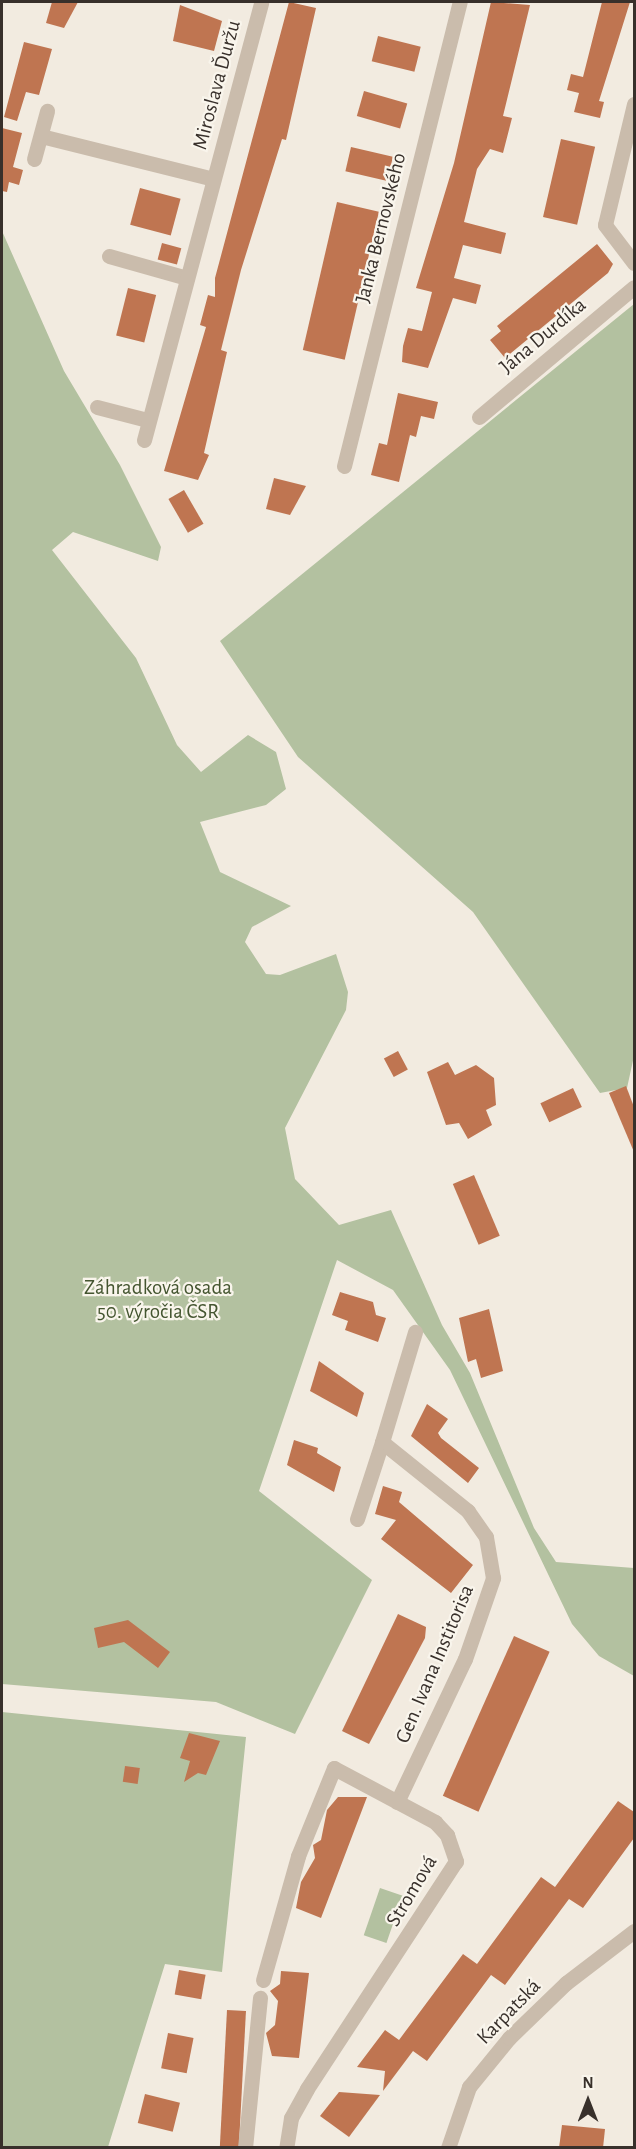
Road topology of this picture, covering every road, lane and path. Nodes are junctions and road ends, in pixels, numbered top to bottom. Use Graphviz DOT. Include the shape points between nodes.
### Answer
graph roads {
  1 [pos="261,2"];
  2 [pos="460,2"];
  3 [pos="634,104"];
  4 [pos="47,111"];
  5 [pos="41,136"];
  6 [pos="34,159"];
  7 [pos="213,179"];
  8 [pos="109,256"];
  9 [pos="634,263"];
  10 [pos="187,278"];
  11 [pos="634,287"];
  12 [pos="98,406"];
  13 [pos="479,417"];
  14 [pos="147,420"];
  15 [pos="144,440"];
  16 [pos="344,466"];
  17 [pos="415,1332"];
  18 [pos="382,1442"];
  19 [pos="357,1519"];
  20 [pos="397,1802"];
  21 [pos="634,1931"];
  22 [pos="263,1980"];
  23 [pos="260,1998"];
  24 [pos="244,2148"];
  25 [pos="286,2148"];
  26 [pos="448,2148"];
  1 -- 7 [label="street, Miroslava Ďuržu"];
  2 -- 16 [label="street, Janka Bernovského"];
  3 -- 9 [label="street" via="605,225"];
  4 -- 5 [label="street"];
  5 -- 6 [label="street"];
  5 -- 7 [label="street, Miroslava Ďuržu"];
  7 -- 10 [label="street, Miroslava Ďuržu"];
  8 -- 10 [label="street"];
  10 -- 14 [label="street, Miroslava Ďuržu"];
  11 -- 13 [label="street, Jána Durdíka"];
  12 -- 14 [label="street"];
  14 -- 15 [label="street, Miroslava Ďuržu"];
  17 -- 18 [label="street"];
  18 -- 19 [label="street"];
  18 -- 20 [label="street, Gen. Ivana Institorisa" via="468,1511 486,1537 493,1564 491,1592 465,1659"];
  20 -- 22 [label="street, Stromová" via="334,1768 298,1856"];
  20 -- 25 [label="street, Stromová" via="435,1822 447,1835 456,1861 307,2089 291,2118"];
  21 -- 26 [label="street, Karpatská" via="566,1983 509,2037 469,2087"];
  23 -- 24 [label="street"];
}
